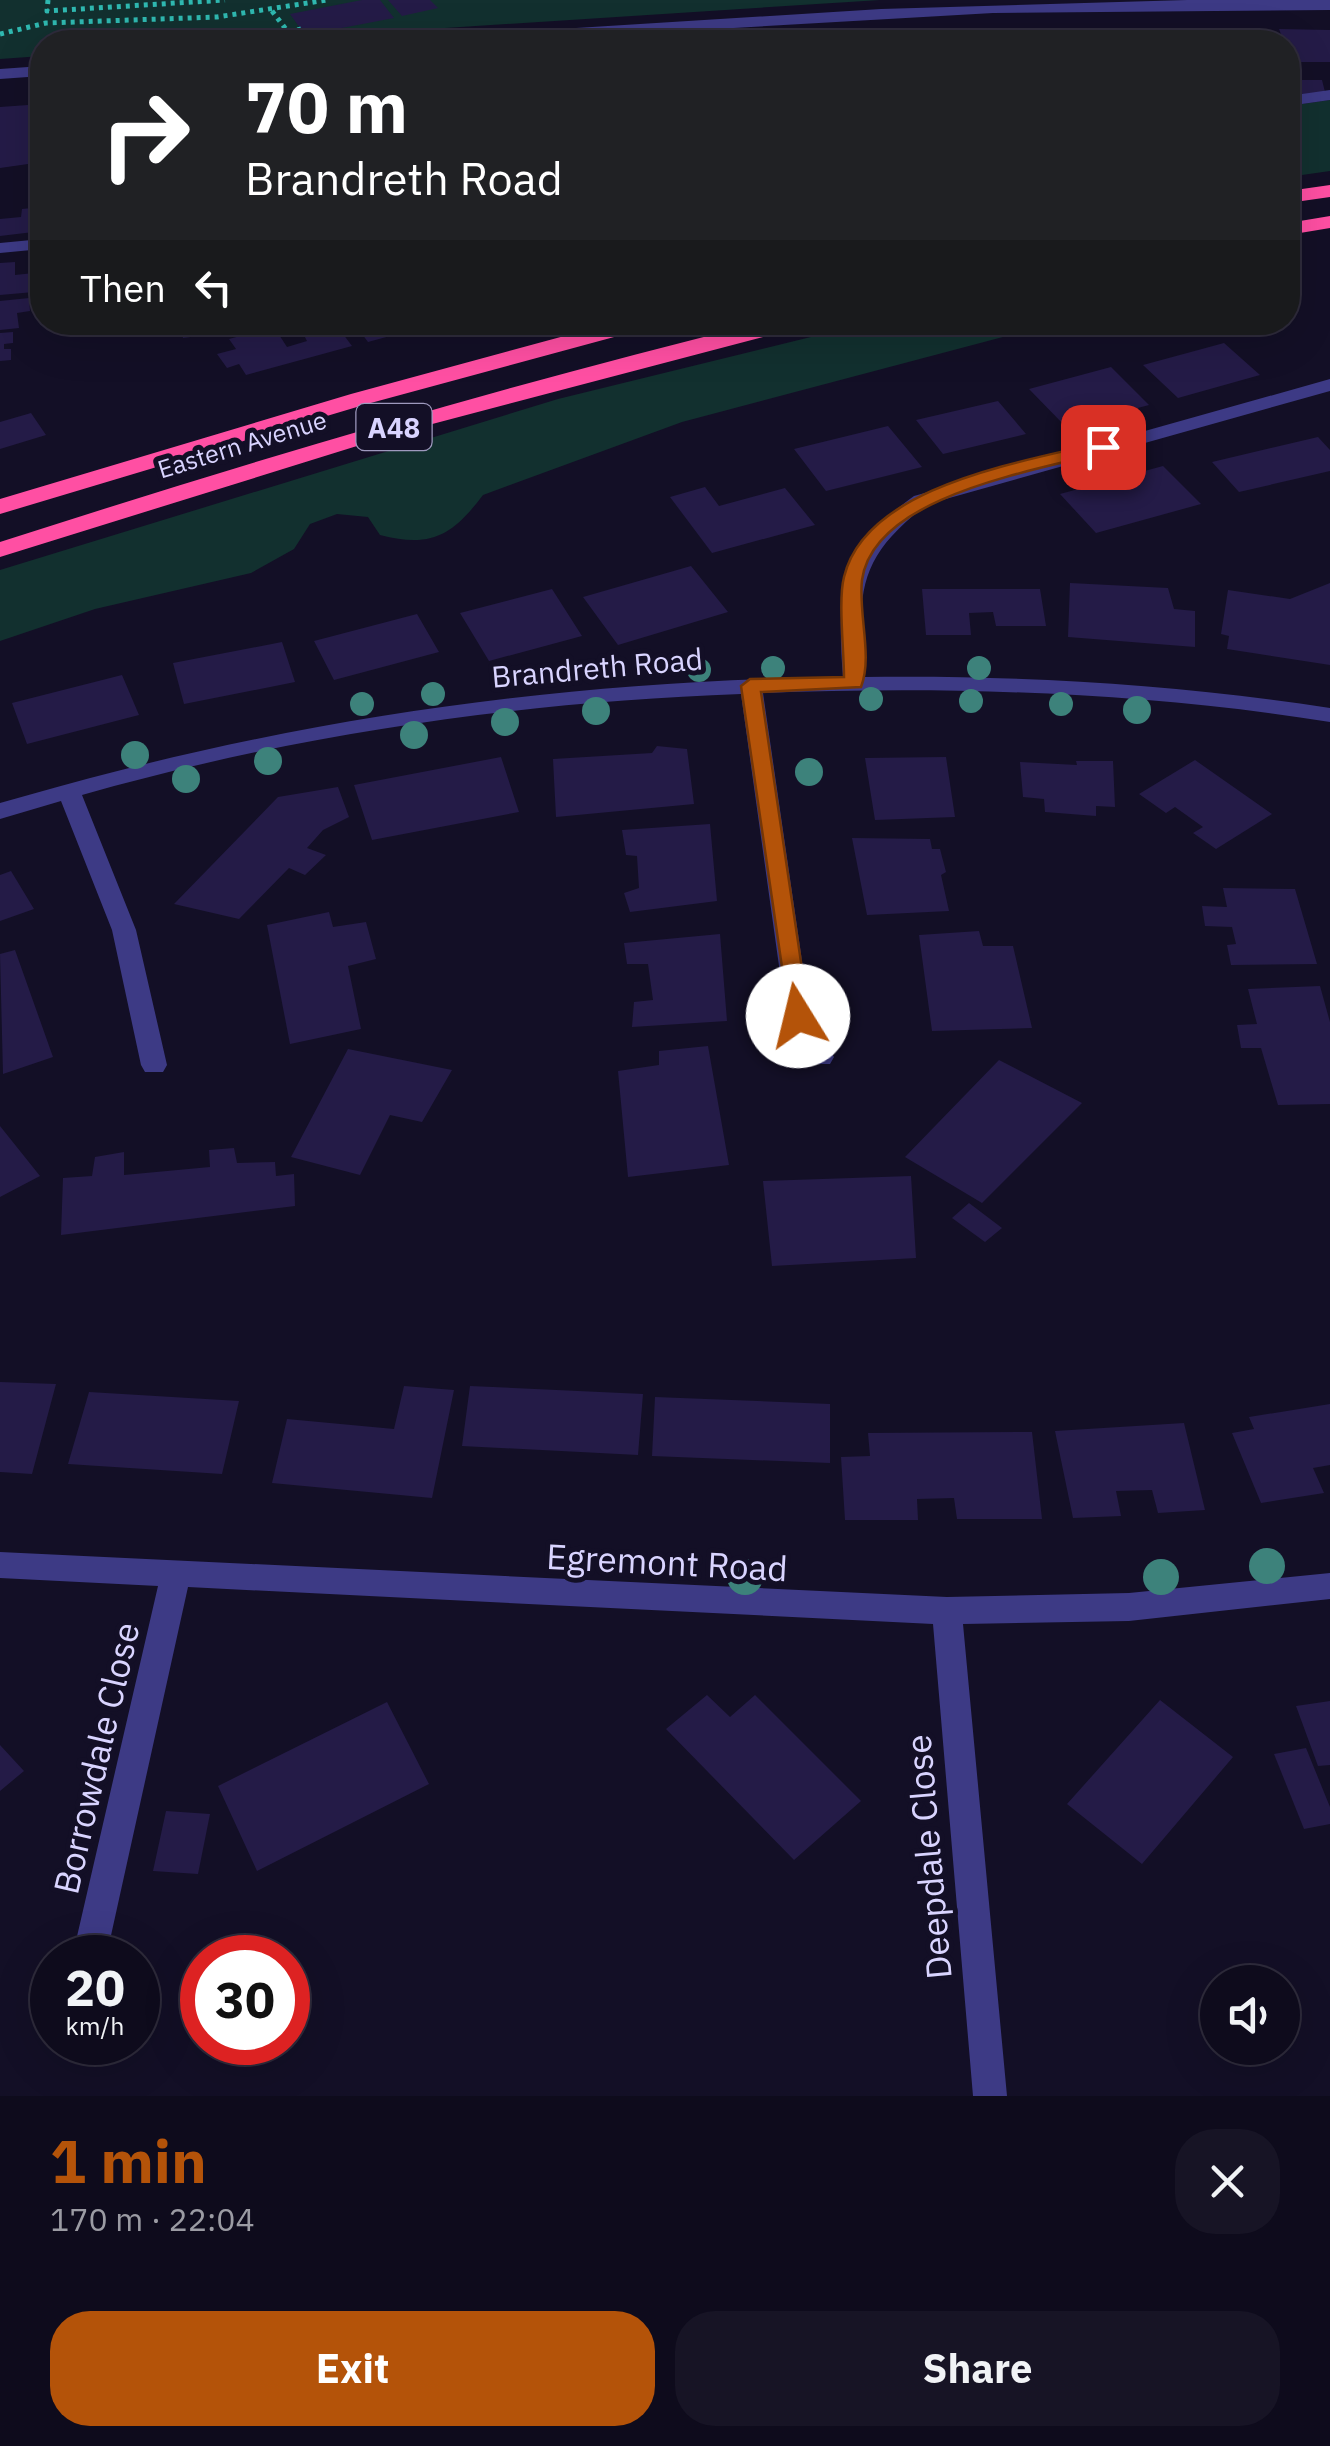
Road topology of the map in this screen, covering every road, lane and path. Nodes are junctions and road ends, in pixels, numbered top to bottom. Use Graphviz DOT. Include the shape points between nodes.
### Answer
graph roads {
  1 [pos="48,0"];
  2 [pos="225,0"];
  3 [pos="249,0"];
  4 [pos="287,0"];
  5 [pos="326,0"];
  6 [pos="1330,5"];
  7 [pos="288,8"];
  8 [pos="272,10"];
  9 [pos="47,11"];
  10 [pos="252,13"];
  11 [pos="46,23"];
  12 [pos="301,29"];
  13 [pos="287,30"];
  14 [pos="297,30"];
  15 [pos="630,30"];
  16 [pos="0,34"];
  17 [pos="30,72"];
  18 [pos="0,74"];
  19 [pos="1330,96"];
  20 [pos="1300,100"];
  21 [pos="1330,191"];
  22 [pos="1300,195"];
  23 [pos="1330,222"];
  24 [pos="1300,227"];
  25 [pos="30,245"];
  26 [pos="0,248"];
  27 [pos="594,335"];
  28 [pos="737,335"];
  29 [pos="1330,385"];
  30 [pos="0,507"];
  31 [pos="0,550"];
  32 [pos="854,683"];
  33 [pos="750,686"];
  34 [pos="1330,715"];
  35 [pos="69,790"];
  36 [pos="0,810"];
  37 [pos="822,1057"];
  38 [pos="154,1064"];
  39 [pos="0,1565"];
  40 [pos="176,1574"];
  41 [pos="1330,1586"];
  42 [pos="947,1611"];
  43 [pos="94,1935"];
  44 [pos="990,2096"];
  1 -- 9 [label="path"];
  2 -- 9 [label="path"];
  3 -- 10 [label="path"];
  4 -- 7 [label="path"];
  5 -- 7 [label="path"];
  6 -- 15 [label="street" via="1023,6"];
  7 -- 8 [label="path"];
  8 -- 10 [label="path"];
  8 -- 13 [label="path"];
  9 -- 11 [label="path"];
  10 -- 11 [label="path"];
  11 -- 16 [label="path"];
  12 -- 14 [label="path"];
  17 -- 18 [label="street"];
  19 -- 20 [label="street"];
  21 -- 22 [label="highway"];
  23 -- 24 [label="highway"];
  25 -- 26 [label="street"];
  27 -- 30 [label="highway, Eastern Avenue / A48"];
  28 -- 31 [label="highway, Eastern Avenue / A48" via="388,428"];
  29 -- 32 [label="street" via="921,500 876,534 853,577"];
  32 -- 33 [label="street, Brandreth Road"];
  32 -- 34 [label="street, Brandreth Road" via="1154,694"];
  33 -- 35 [label="street, Brandreth Road" via="561,697 351,726"];
  33 -- 37 [label="street" via="798,1016"];
  35 -- 36 [label="street, Brandreth Road"];
  35 -- 38 [label="street" via="124,930"];
  39 -- 40 [label="street, Egremont Road"];
  40 -- 42 [label="street, Egremont Road"];
  40 -- 43 [label="street, Borrowdale Close"];
  41 -- 42 [label="street, Egremont Road" via="1129,1607"];
  42 -- 44 [label="street, Deepdale Close"];
}
